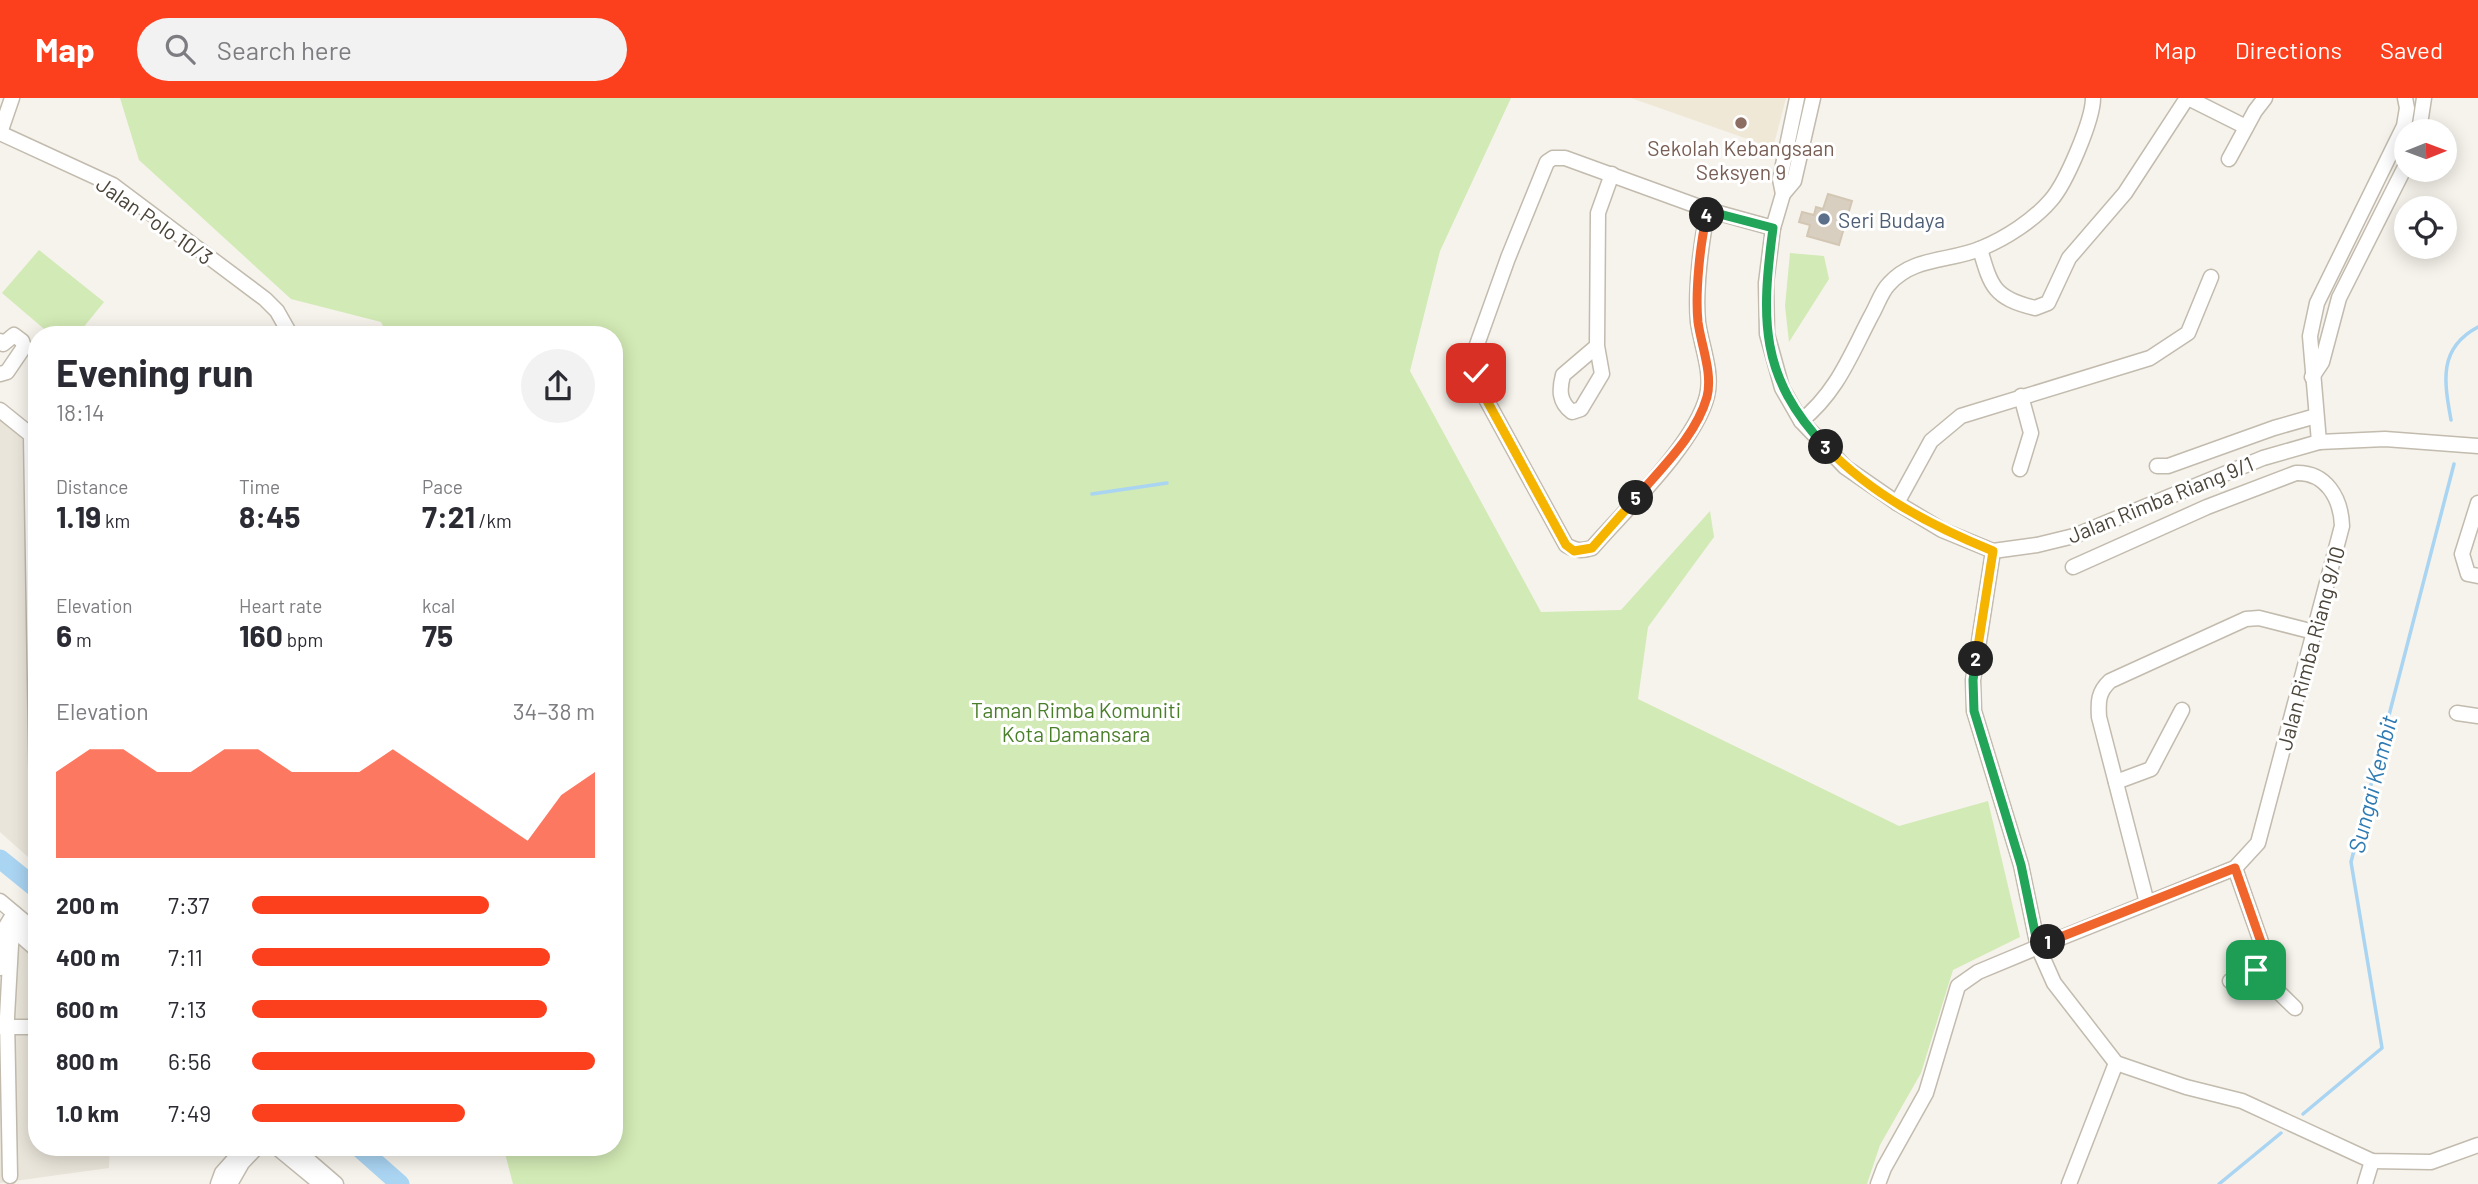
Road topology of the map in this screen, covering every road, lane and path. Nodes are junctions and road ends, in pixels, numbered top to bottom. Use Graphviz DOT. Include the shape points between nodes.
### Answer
graph roads {
  1 [pos="12,98"];
  2 [pos="1797,98"];
  3 [pos="1813,98"];
  4 [pos="2093,98"];
  5 [pos="2187,98"];
  6 [pos="2265,98"];
  7 [pos="2405,98"];
  8 [pos="2424,98"];
  9 [pos="2421,119"];
  10 [pos="1793,122"];
  11 [pos="1808,125"];
  12 [pos="2246,127"];
  13 [pos="0,133"];
  14 [pos="2228,159"];
  15 [pos="1612,174"];
  16 [pos="2397,182"];
  17 [pos="1783,194"];
  18 [pos="1708,211"];
  19 [pos="1773,228"];
  20 [pos="1980,249"];
  21 [pos="2211,277"];
  22 [pos="285,326"];
  23 [pos="1,344"];
  24 [pos="1597,346"];
  25 [pos="0,374"];
  26 [pos="2312,377"];
  27 [pos="2021,396"];
  28 [pos="0,410"];
  29 [pos="2316,416"];
  30 [pos="1801,421"];
  31 [pos="28,433"];
  32 [pos="2319,442"];
  33 [pos="2478,446"];
  34 [pos="2157,466"];
  35 [pos="2021,469"];
  36 [pos="1897,503"];
  37 [pos="2478,503"];
  38 [pos="1993,556"];
  39 [pos="2073,567"];
  40 [pos="2478,576"];
  41 [pos="2314,632"];
  42 [pos="2182,710"];
  43 [pos="2457,713"];
  44 [pos="2478,716"];
  45 [pos="2116,782"];
  46 [pos="2235,868"];
  47 [pos="0,901"];
  48 [pos="2147,903"];
  49 [pos="13,922"];
  50 [pos="28,940"];
  51 [pos="2038,947"];
  52 [pos="2256,970"];
  53 [pos="2230,981"];
  54 [pos="2295,1008"];
  55 [pos="5,1023"];
  56 [pos="28,1026"];
  57 [pos="2116,1063"];
  58 [pos="2478,1145"];
  59 [pos="237,1156"];
  60 [pos="249,1156"];
  61 [pos="287,1156"];
  62 [pos="304,1156"];
  63 [pos="2372,1161"];
  64 [pos="10,1176"];
  65 [pos="218,1184"];
  66 [pos="230,1184"];
  67 [pos="321,1184"];
  68 [pos="336,1184"];
  69 [pos="1878,1184"];
  70 [pos="2069,1184"];
  71 [pos="2365,1184"];
  1 -- 13 [label="street"];
  2 -- 10 [label="street"];
  3 -- 11 [label="street"];
  4 -- 20 [label="street" via="2085,136 2052,199 2014,231"];
  5 -- 12 [label="street"];
  5 -- 20 [label="street" via="2124,193 2069,258 2048,303 2035,308 1998,295"];
  6 -- 12 [label="street"];
  7 -- 26 [label="street" via="2404,125 2317,303 2310,336"];
  8 -- 9 [label="street"];
  10 -- 11 [label="street"];
  10 -- 17 [label="street" via="1780,179"];
  11 -- 17 [label="street" via="1794,181"];
  12 -- 14 [label="street"];
  13 -- 22 [label="street, Jalan Polo 10/3" via="113,185 265,299"];
  15 -- 18 [label="street"];
  15 -- 18 [label="street" via="1565,158 1547,162 1474,353 1480,388 1566,545 1574,551 1592,548 1671,458 1707,397 1698,320 1702,234"];
  15 -- 24 [label="street" via="1598,213"];
  16 -- 26 [label="street" via="2339,298 2322,362"];
  17 -- 19 [label="street"];
  18 -- 19 [label="street"];
  19 -- 30 [label="street" via="1766,283 1767,334 1782,388"];
  20 -- 30 [label="street" via="1913,265 1888,284 1833,388"];
  21 -- 27 [label="street" via="2188,333 2175,344 2150,358"];
  23 -- 25 [label="street" via="13,335 24,347 7,372"];
  26 -- 29 [label="street"];
  27 -- 35 [label="street" via="2031,433"];
  27 -- 36 [label="street" via="1961,416 1931,441"];
  28 -- 31 [label="street"];
  29 -- 32 [label="street"];
  29 -- 34 [label="street"];
  30 -- 36 [label="street" via="1845,467"];
  32 -- 33 [label="street, Jalan Rimba Riang 9/1" via="2385,439"];
  32 -- 38 [label="street, Jalan Rimba Riang 9/1" via="2263,458 2074,537"];
  36 -- 38 [label="street"];
  37 -- 40 [label="street" via="2462,554 2468,574"];
  38 -- 51 [label="street" via="1973,680 1974,711 2021,865"];
  39 -- 41 [label="street, Jalan Rimba Riang 9/10" via="2207,507 2296,472 2307,472 2325,481 2342,514"];
  41 -- 45 [label="street" via="2246,619 2110,681 2098,701"];
  41 -- 46 [label="street, Jalan Rimba Riang 9/10" via="2261,835"];
  42 -- 45 [label="street" via="2151,769"];
  43 -- 44 [label="street"];
  45 -- 48 [label="street"];
  46 -- 48 [label="street, Jalan Rimba Riang 9/10"];
  46 -- 52 [label="street" via="2261,942"];
  47 -- 49 [label="street"];
  48 -- 51 [label="street, Jalan Rimba Riang 9/10"];
  49 -- 50 [label="street"];
  49 -- 55 [label="street"];
  51 -- 57 [label="street" via="2054,983"];
  51 -- 69 [label="street, Jalan Rimba Riang 9/10" via="1958,986 1926,1093"];
  52 -- 53 [label="street"];
  52 -- 54 [label="street"];
  55 -- 56 [label="street"];
  55 -- 64 [label="street"];
  57 -- 63 [label="street" via="2242,1101"];
  57 -- 70 [label="street"];
  58 -- 63 [label="street" via="2431,1162"];
  59 -- 65 [label="street"];
  60 -- 66 [label="street"];
  61 -- 67 [label="street"];
  62 -- 68 [label="street"];
  63 -- 71 [label="street"];
}
